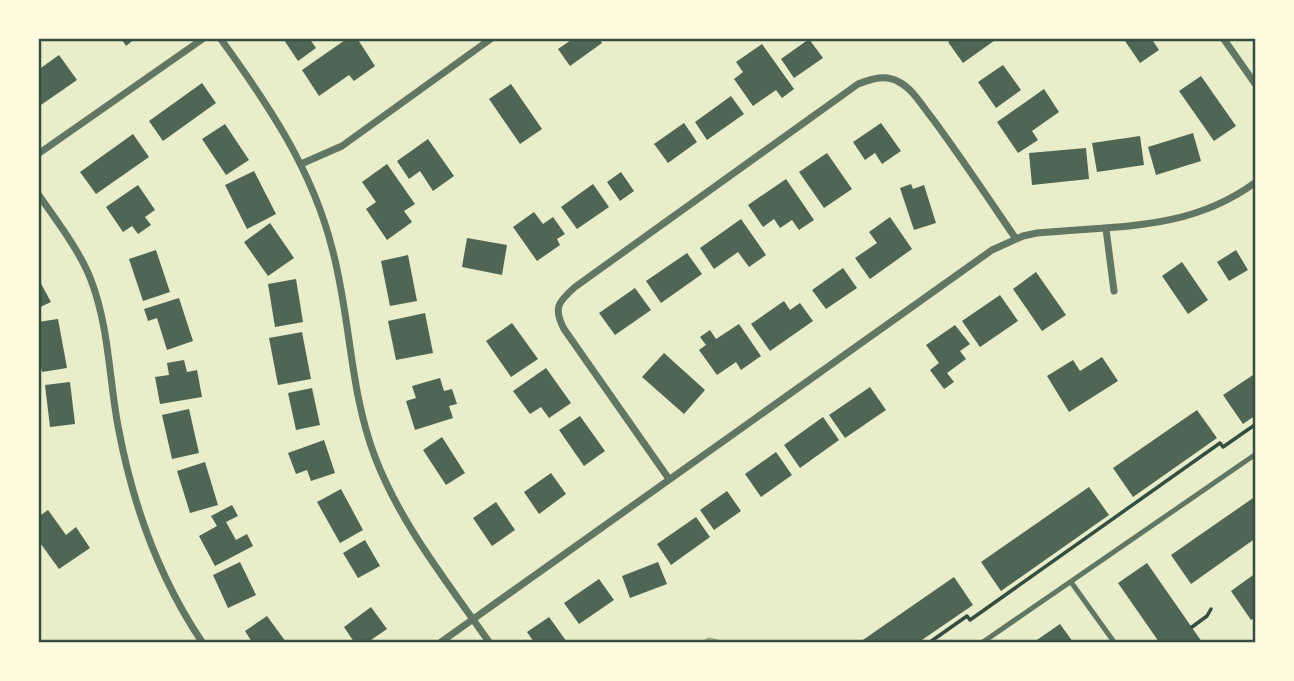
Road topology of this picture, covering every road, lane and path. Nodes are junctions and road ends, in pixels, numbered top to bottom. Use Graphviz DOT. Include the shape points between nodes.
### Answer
graph roads {
  1 [pos="204,38"];
  2 [pos="220,38"];
  3 [pos="492,38"];
  4 [pos="1223,38"];
  5 [pos="1255,86"];
  6 [pos="38,154"];
  7 [pos="301,164"];
  8 [pos="1255,182"];
  9 [pos="38,194"];
  10 [pos="1106,229"];
  11 [pos="1016,239"];
  12 [pos="1114,291"];
  13 [pos="1255,424"];
  14 [pos="1255,454"];
  15 [pos="669,479"];
  16 [pos="1071,582"];
  17 [pos="1211,609"];
  18 [pos="473,620"];
  19 [pos="1192,627"];
  20 [pos="202,642"];
  21 [pos="441,642"];
  22 [pos="489,642"];
  23 [pos="930,642"];
  24 [pos="982,642"];
  25 [pos="1114,642"];
  1 -- 6 [label="street"];
  2 -- 7 [label="street" via="285,132"];
  3 -- 7 [label="street" via="342,146"];
  4 -- 5 [label="street"];
  7 -- 18 [label="street" via="332,248 361,413 375,458 420,544"];
  8 -- 10 [label="street" via="1223,203 1191,215 1158,224"];
  9 -- 20 [label="street" via="91,278 133,490 169,583"];
  10 -- 11 [label="street" via="1037,233"];
  10 -- 12 [label="street"];
  11 -- 15 [label="street" via="992,250"];
  11 -- 15 [label="street" via="909,88 884,77 858,84 562,298 557,309 564,329"];
  13 -- 23 [label="path" via="1223,446 1220,443 970,620 967,616"];
  14 -- 16 [label="lane"];
  15 -- 18 [label="street"];
  16 -- 24 [label="lane"];
  16 -- 25 [label="lane"];
  17 -- 19 [label="path"];
  18 -- 21 [label="street"];
  18 -- 22 [label="street"];
}
